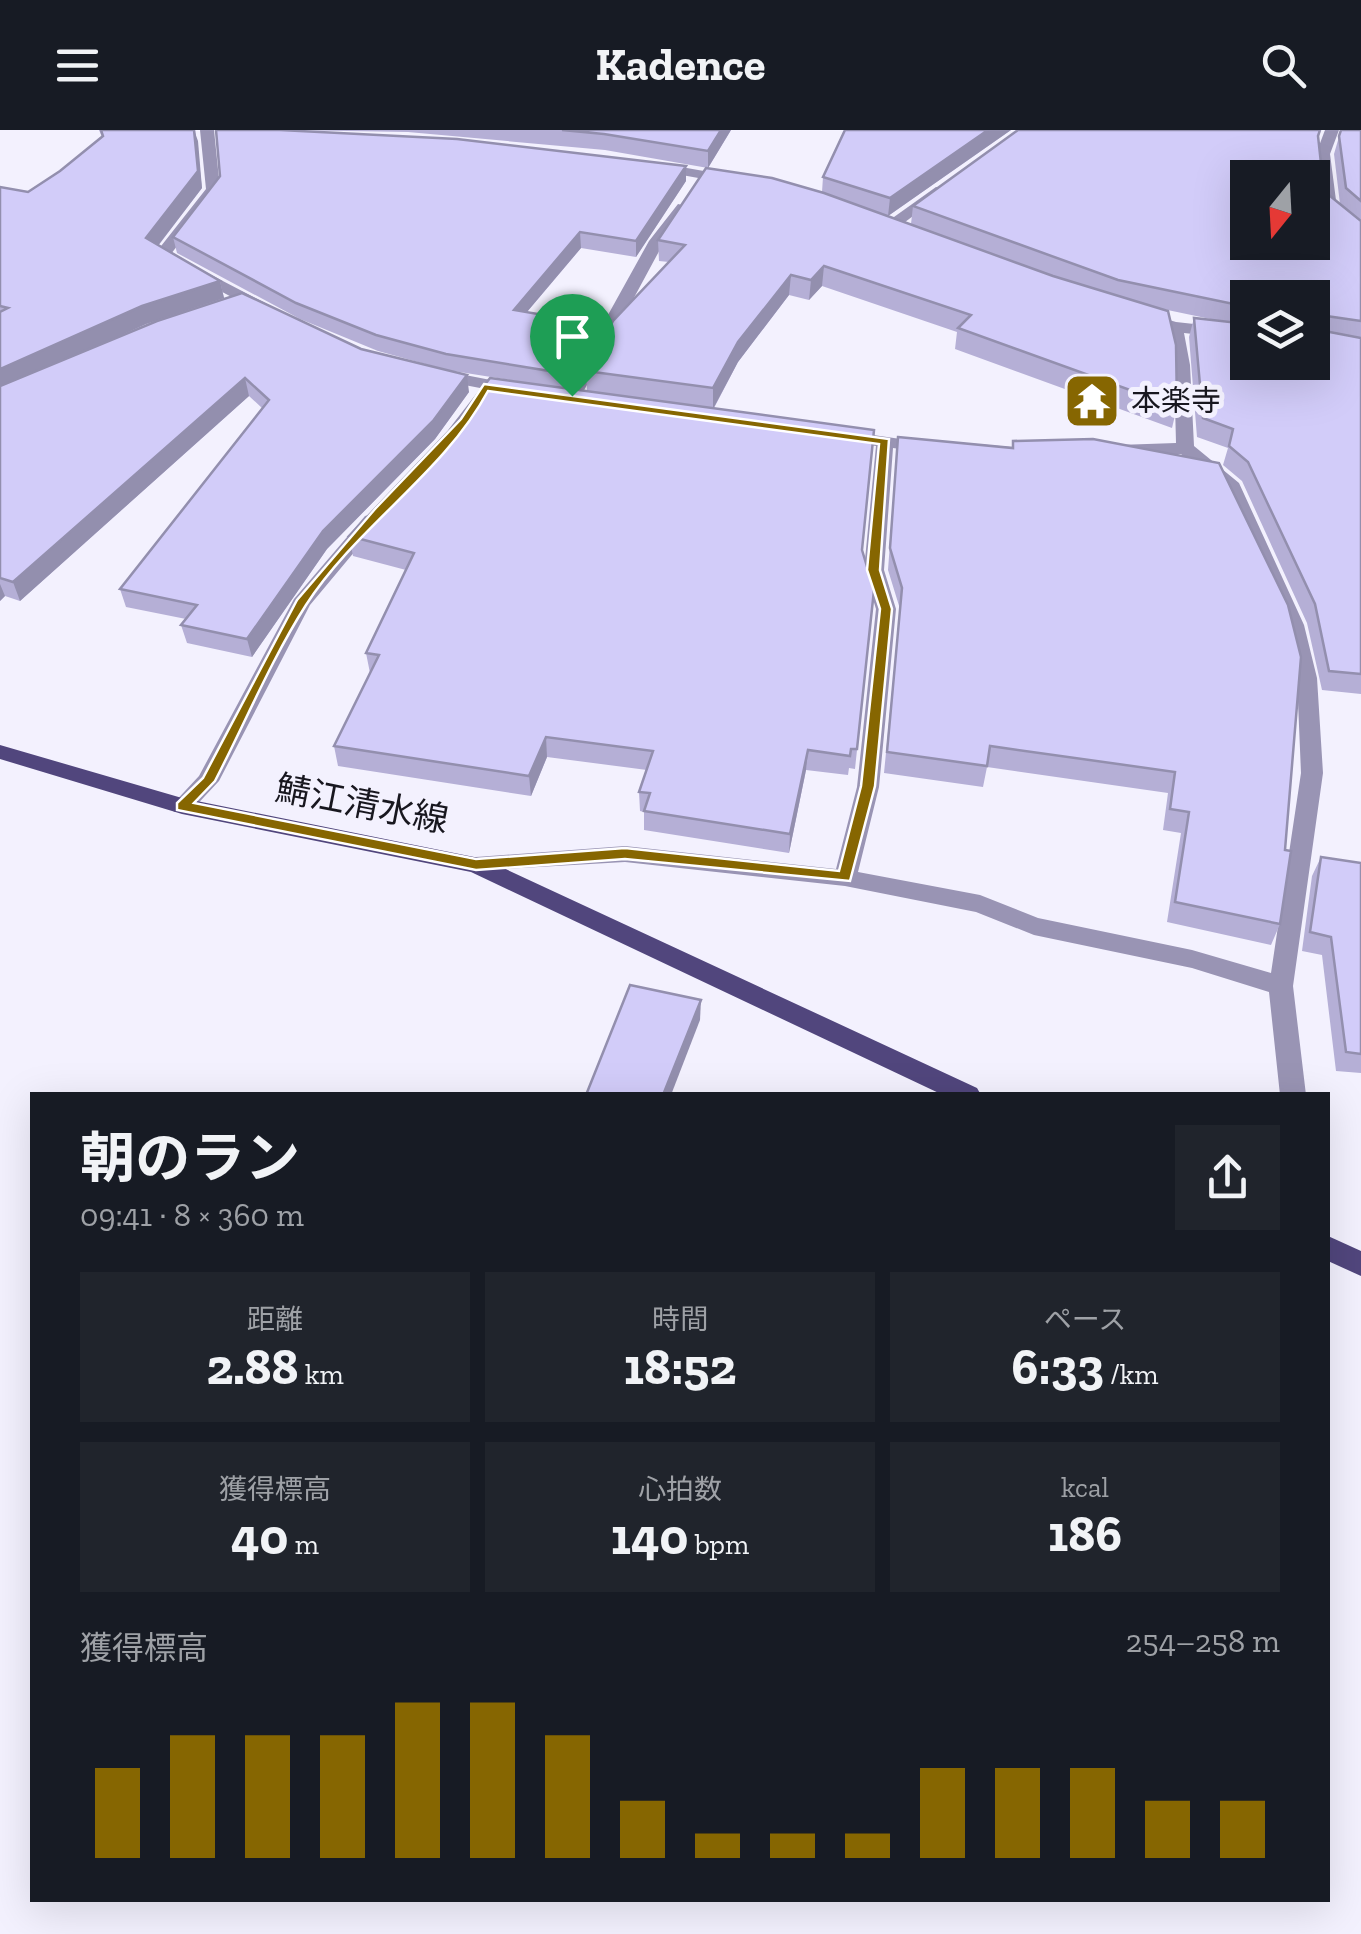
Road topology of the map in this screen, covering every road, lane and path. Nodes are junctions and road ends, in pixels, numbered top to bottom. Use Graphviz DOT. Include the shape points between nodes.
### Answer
graph roads {
  1 [pos="1332,130"];
  2 [pos="201,132"];
  3 [pos="226,134"];
  4 [pos="632,164"];
  5 [pos="703,174"];
  6 [pos="952,182"];
  7 [pos="742,183"];
  8 [pos="873,219"];
  9 [pos="892,225"];
  10 [pos="910,232"];
  11 [pos="1361,239"];
  12 [pos="247,300"];
  13 [pos="229,306"];
  14 [pos="1124,312"];
  15 [pos="280,317"];
  16 [pos="1174,327"];
  17 [pos="1230,333"];
  18 [pos="409,368"];
  19 [pos="554,394"];
  20 [pos="591,398"];
  21 [pos="826,433"];
  22 [pos="885,441"];
  23 [pos="1185,448"];
  24 [pos="1089,451"];
  25 [pos="956,452"];
  26 [pos="392,498"];
  27 [pos="0,752"];
  28 [pos="182,806"];
  29 [pos="476,864"];
  30 [pos="845,878"];
  31 [pos="1281,986"];
  32 [pos="962,1092"];
  33 [pos="1293,1092"];
  34 [pos="1330,1249"];
  35 [pos="1361,1264"];
  1 -- 11 [label="street" via="1323,154 1330,209"];
  2 -- 3 [label="street"];
  2 -- 12 [label="street" via="213,189 162,255"];
  4 -- 5 [label="street"];
  5 -- 7 [label="street"];
  5 -- 19 [label="street"];
  6 -- 9 [label="street"];
  8 -- 9 [label="street"];
  9 -- 10 [label="street"];
  12 -- 13 [label="street"];
  12 -- 15 [label="street"];
  14 -- 16 [label="street"];
  16 -- 17 [label="street"];
  16 -- 23 [label="street"];
  18 -- 19 [label="street" via="480,396"];
  19 -- 20 [label="street"];
  21 -- 22 [label="street"];
  22 -- 25 [label="street"];
  22 -- 30 [label="street" via="874,570 886,609 868,786"];
  23 -- 24 [label="street"];
  23 -- 31 [label="street" via="1230,483 1294,625 1307,678 1312,772"];
  26 -- 28 [label="street" via="301,602 208,781"];
  27 -- 28 [label="main road, 鯖江清水線"];
  28 -- 29 [label="main road, 鯖江清水線"];
  29 -- 30 [label="street" via="625,854"];
  29 -- 32 [label="main road, 鯖江清水線"];
  30 -- 31 [label="street" via="980,904 1034,926 1192,959"];
  31 -- 33 [label="street"];
  34 -- 35 [label="main road"];
}
